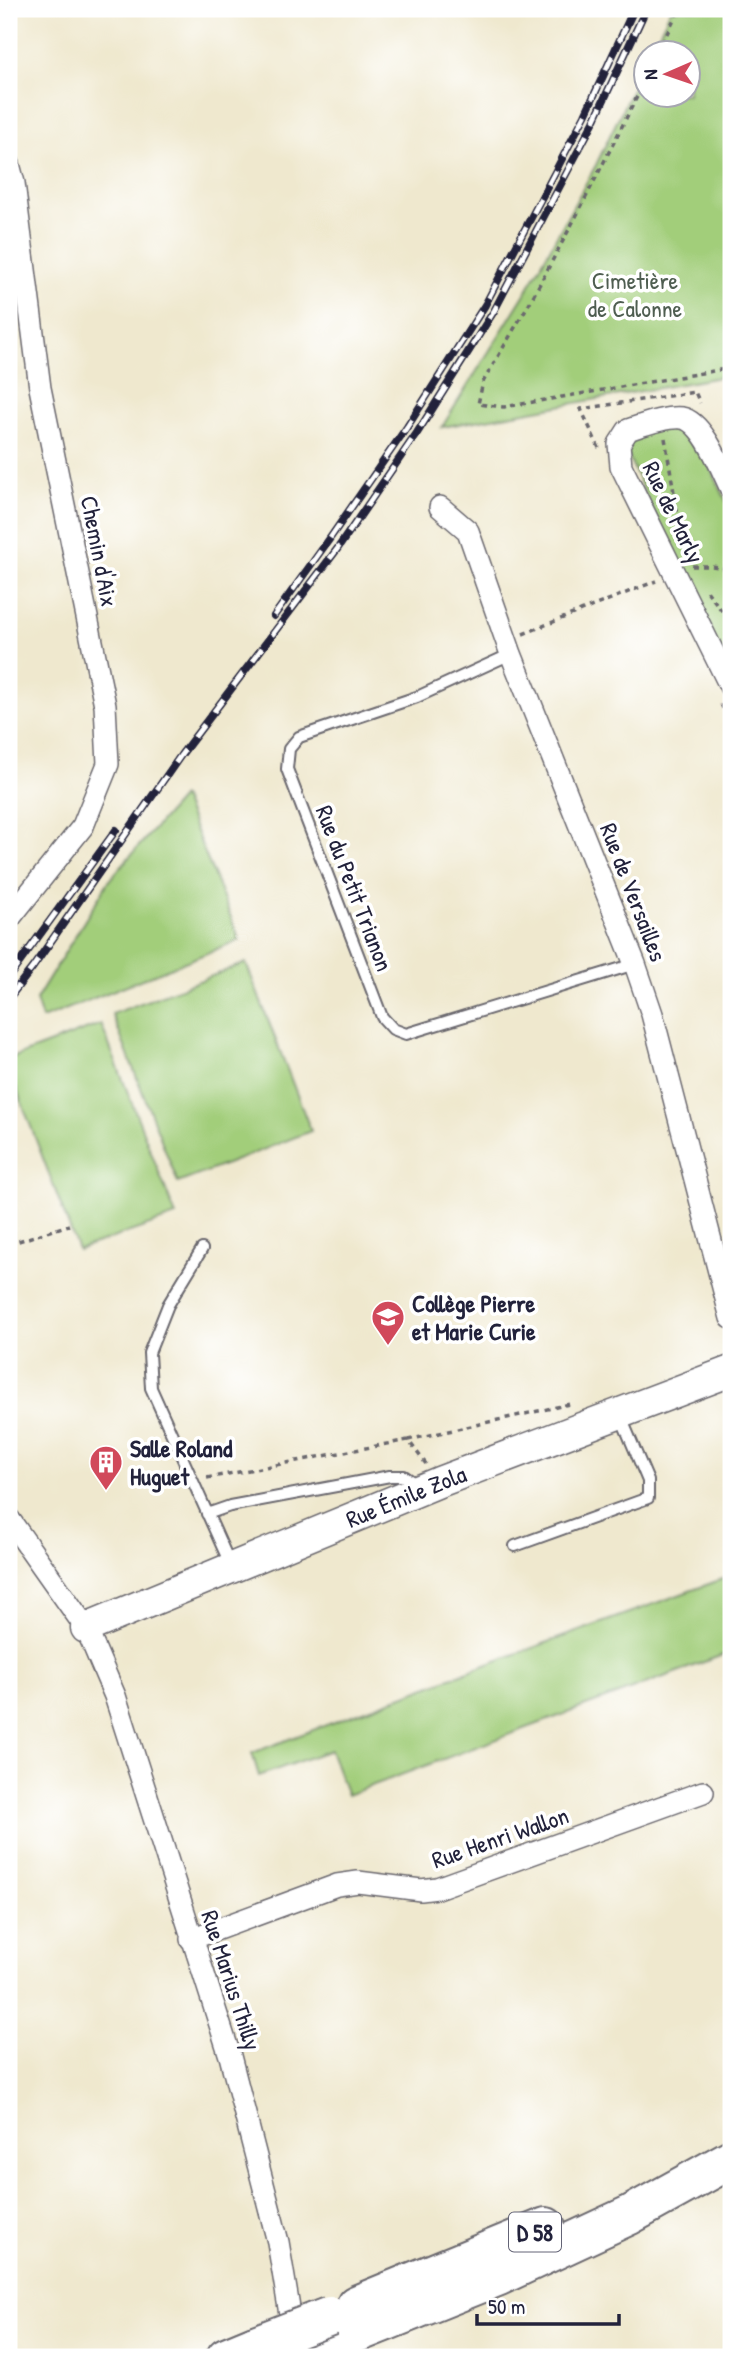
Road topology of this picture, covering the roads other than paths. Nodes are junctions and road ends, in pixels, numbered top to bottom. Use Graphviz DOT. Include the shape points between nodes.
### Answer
graph roads {
  1 [pos="9,164"];
  2 [pos="731,489"];
  3 [pos="440,507"];
  4 [pos="511,654"];
  5 [pos="731,688"];
  6 [pos="9,919"];
  7 [pos="635,964"];
  8 [pos="202,1249"];
  9 [pos="731,1318"];
  10 [pos="731,1371"];
  11 [pos="619,1413"];
  12 [pos="431,1485"];
  13 [pos="207,1514"];
  14 [pos="9,1519"];
  15 [pos="515,1546"];
  16 [pos="232,1567"];
  17 [pos="86,1628"];
  18 [pos="703,1792"];
  19 [pos="191,1938"];
  20 [pos="731,2131"];
  21 [pos="731,2159"];
  22 [pos="338,2327"];
  23 [pos="241,2351"];
  24 [pos="295,2357"];
  1 -- 6 [label="street, Chemin d'Aix" via="40,388 104,705 108,764 83,826"];
  2 -- 5 [label="street, Rue de Marly" via="696,424 682,418 628,429 619,444 621,466 686,568"];
  3 -- 4 [label="street, Rue de Versailles" via="468,531"];
  4 -- 7 [label="street, Rue de Versailles"];
  4 -- 7 [label="lane, Rue du Petit Trianon" via="417,697 299,737 289,749 287,769 382,1017 406,1034"];
  7 -- 9 [label="street, Rue de Versailles"];
  8 -- 13 [label="lane" via="168,1305 149,1353 151,1388"];
  10 -- 11 [label="street, Rue Émile Zola"];
  11 -- 12 [label="street, Rue Émile Zola"];
  11 -- 15 [label="lane" via="648,1481 648,1498"];
  12 -- 13 [label="lane" via="390,1476"];
  12 -- 16 [label="street, Rue Émile Zola"];
  13 -- 16 [label="lane"];
  14 -- 17 [label="street"];
  16 -- 17 [label="street, Rue Émile Zola"];
  17 -- 19 [label="street, Rue Marius Thilly" via="115,1696"];
  18 -- 19 [label="street, Rue Henri Wallon" via="437,1888 358,1882 337,1885"];
  19 -- 24 [label="street, Rue Marius Thilly" via="230,2056 275,2231"];
  20 -- 22 [label="highway, D 58" via="621,2193"];
  21 -- 22 [label="highway, D 58" via="630,2215 499,2276"];
  22 -- 23 [label="highway, D 58, bridge"];
  22 -- 24 [label="highway, D 58"];
}
